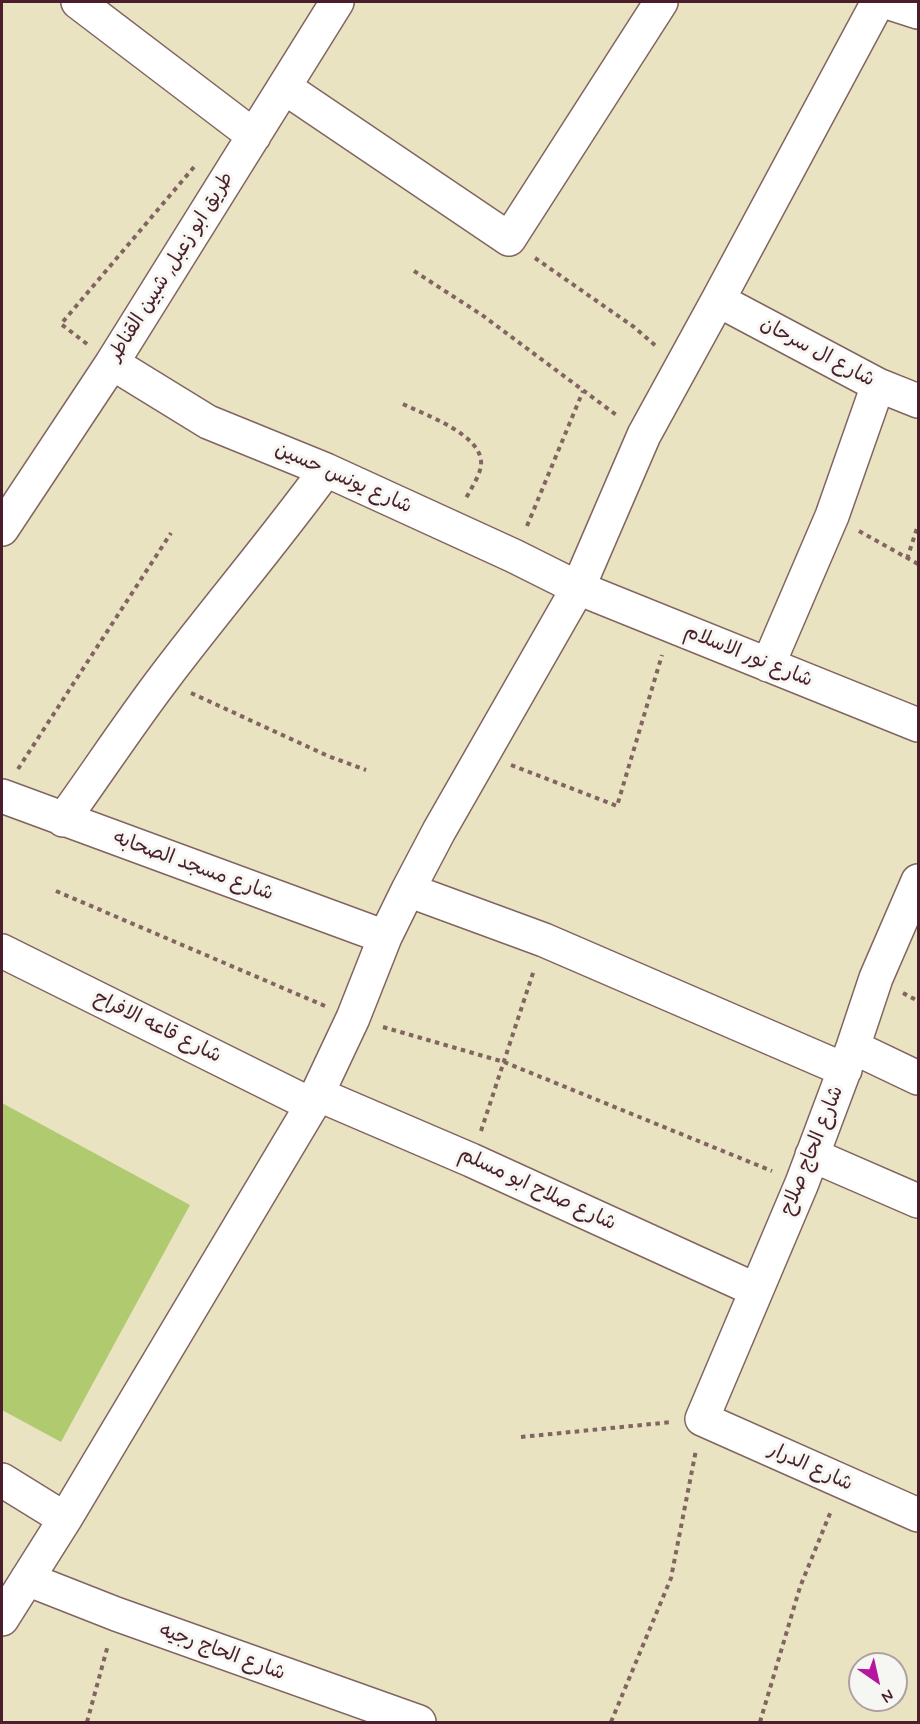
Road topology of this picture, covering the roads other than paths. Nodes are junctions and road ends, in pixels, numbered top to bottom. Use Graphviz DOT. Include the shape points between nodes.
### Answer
graph roads {
  1 [pos="78,2"];
  2 [pos="337,2"];
  3 [pos="661,2"];
  4 [pos="878,2"];
  5 [pos="887,2"];
  6 [pos="918,12"];
  7 [pos="284,87"];
  8 [pos="254,136"];
  9 [pos="718,300"];
  10 [pos="112,363"];
  11 [pos="878,386"];
  12 [pos="918,401"];
  13 [pos="326,470"];
  14 [pos="2,529"];
  15 [pos="578,588"];
  16 [pos="768,665"];
  17 [pos="918,725"];
  18 [pos="7,787"];
  19 [pos="63,820"];
  20 [pos="918,881"];
  21 [pos="408,890"];
  22 [pos="385,937"];
  23 [pos="2,951"];
  24 [pos="849,1059"];
  25 [pos="918,1078"];
  26 [pos="314,1099"];
  27 [pos="807,1169"];
  28 [pos="918,1201"];
  29 [pos="756,1290"];
  30 [pos="702,1419"];
  31 [pos="2,1480"];
  32 [pos="918,1515"];
  33 [pos="65,1519"];
  34 [pos="27,1579"];
  35 [pos="2,1619"];
  36 [pos="419,1722"];
  1 -- 8 [label="street"];
  2 -- 7 [label="street, طريق ابو زعبل, شبين القناطر"];
  3 -- 7 [label="street" via="508,239"];
  4 -- 9 [label="street"];
  5 -- 6 [label="street"];
  7 -- 8 [label="street, طريق ابو زعبل, شبين القناطر"];
  8 -- 10 [label="street, طريق ابو زعبل, شبين القناطر"];
  9 -- 11 [label="street, شارع ال سرحان"];
  9 -- 15 [label="street" via="644,435"];
  10 -- 13 [label="street, شارع يونس حسين" via="208,422"];
  10 -- 14 [label="street, طريق ابو زعبل, شبين القناطر"];
  11 -- 12 [label="street, شارع ال سرحان"];
  11 -- 16 [label="street" via="832,516"];
  13 -- 15 [label="street, شارع يونس حسين"];
  13 -- 19 [label="street" via="162,680"];
  15 -- 16 [label="street, شارع نور الاسلام"];
  15 -- 21 [label="street"];
  16 -- 17 [label="street, شارع نور الاسلام"];
  18 -- 19 [label="street, شارع مسجد الصحابه"];
  19 -- 22 [label="street, شارع مسجد الصحابه"];
  20 -- 24 [label="street, شارع الحاج صلاح" via="876,978"];
  21 -- 22 [label="street"];
  21 -- 24 [label="street"];
  22 -- 26 [label="street" via="353,1018"];
  23 -- 26 [label="street, شارع قاعه الافراح"];
  24 -- 25 [label="street"];
  24 -- 27 [label="street, شارع الحاج صلاح"];
  26 -- 29 [label="street, شارع صلاح ابو مسلم" via="471,1160"];
  26 -- 33 [label="street"];
  27 -- 28 [label="street"];
  27 -- 29 [label="street, شارع الحاج صلاح"];
  29 -- 30 [label="street, شارع الحاج صلاح"];
  30 -- 32 [label="street, شارع الدرار"];
  31 -- 33 [label="street"];
  33 -- 34 [label="street"];
  34 -- 35 [label="street"];
  34 -- 36 [label="street, شارع الحاج رجيه"];
}
